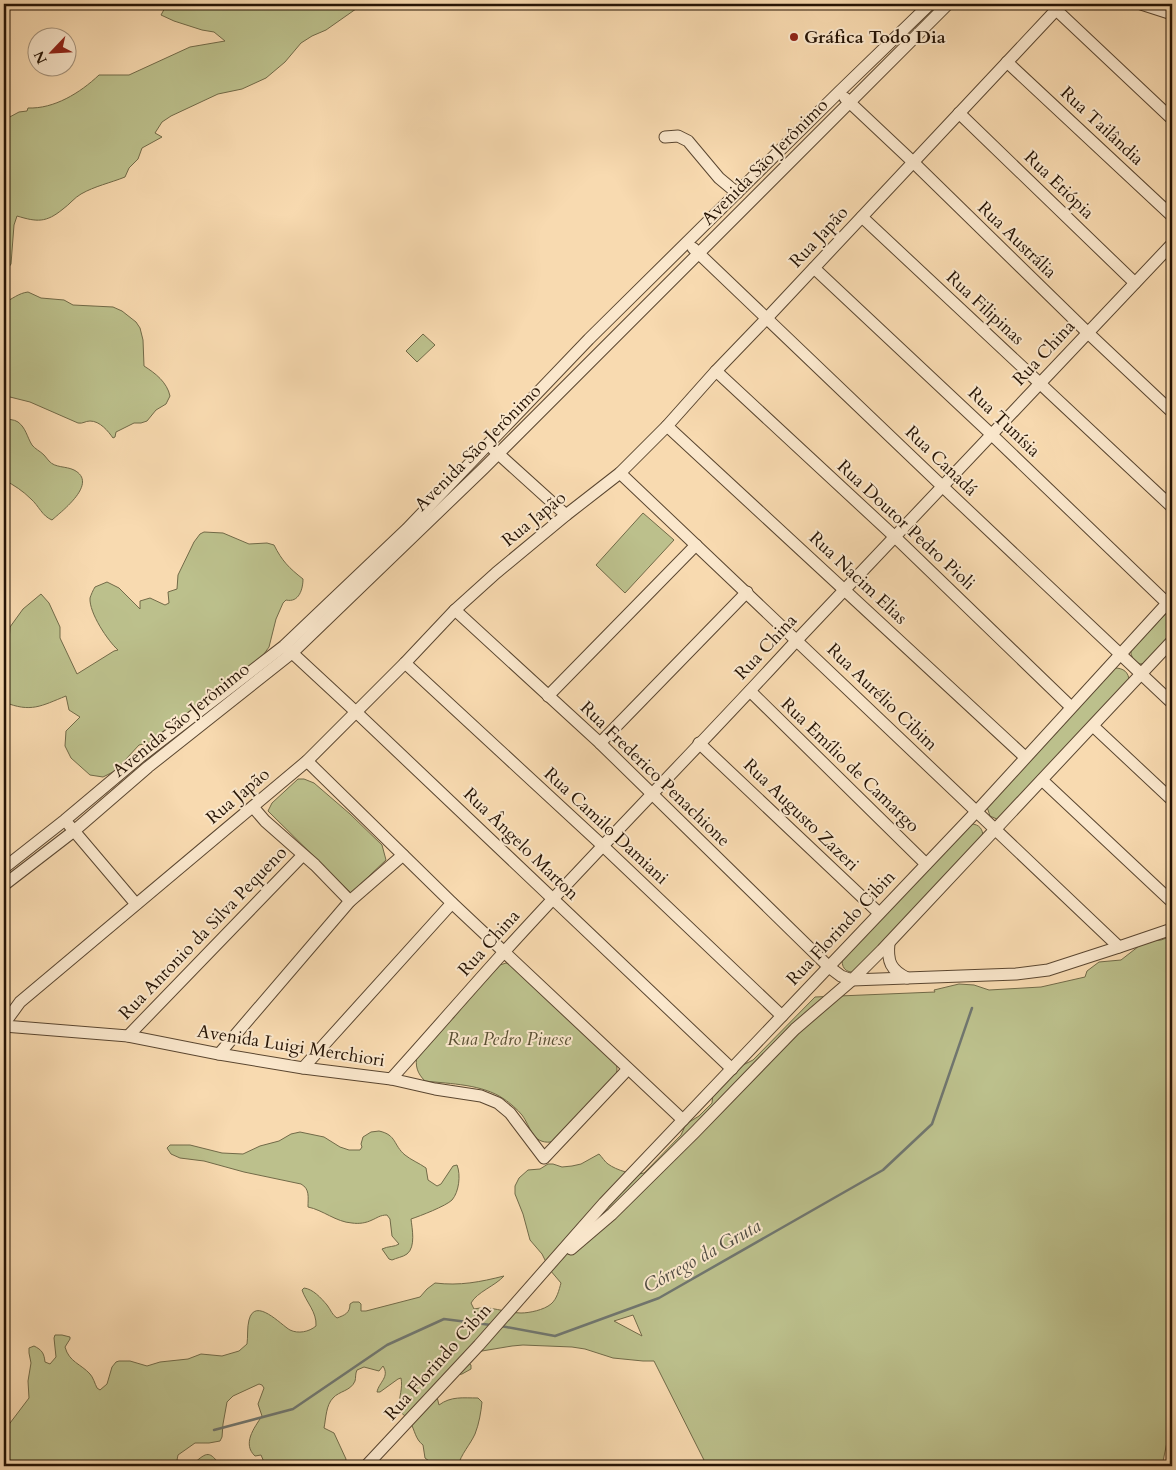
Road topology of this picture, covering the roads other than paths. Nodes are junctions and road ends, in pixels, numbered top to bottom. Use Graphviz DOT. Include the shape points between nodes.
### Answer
graph roads {
  1 [pos="930,4"];
  2 [pos="948,4"];
  3 [pos="1141,4"];
  4 [pos="1053,7"];
  5 [pos="1172,14"];
  6 [pos="1007,62"];
  7 [pos="838,92"];
  8 [pos="850,103"];
  9 [pos="959,113"];
  10 [pos="1172,119"];
  11 [pos="665,137"];
  12 [pos="913,162"];
  13 [pos="737,193"];
  14 [pos="1172,216"];
  15 [pos="862,217"];
  16 [pos="687,242"];
  17 [pos="1172,244"];
  18 [pos="699,254"];
  19 [pos="814,268"];
  20 [pos="1135,283"];
  21 [pos="767,318"];
  22 [pos="1087,332"];
  23 [pos="716,371"];
  24 [pos="1040,383"];
  25 [pos="1172,412"];
  26 [pos="667,426"];
  27 [pos="991,434"];
  28 [pos="488,444"];
  29 [pos="497,454"];
  30 [pos="620,473"];
  31 [pos="942,486"];
  32 [pos="1172,507"];
  33 [pos="566,515"];
  34 [pos="895,537"];
  35 [pos="696,545"];
  36 [pos="845,589"];
  37 [pos="747,592"];
  38 [pos="1170,601"];
  39 [pos="455,610"];
  40 [pos="797,640"];
  41 [pos="1172,641"];
  42 [pos="288,650"];
  43 [pos="1121,654"];
  44 [pos="405,663"];
  45 [pos="1141,674"];
  46 [pos="750,691"];
  47 [pos="548,696"];
  48 [pos="1172,703"];
  49 [pos="1071,707"];
  50 [pos="356,712"];
  51 [pos="1092,726"];
  52 [pos="700,743"];
  53 [pos="600,744"];
  54 [pos="154,746"];
  55 [pos="163,756"];
  56 [pos="1025,757"];
  57 [pos="308,761"];
  58 [pos="1042,780"];
  59 [pos="652,794"];
  60 [pos="1172,800"];
  61 [pos="253,807"];
  62 [pos="976,812"];
  63 [pos="65,820"];
  64 [pos="74,830"];
  65 [pos="995,830"];
  66 [pos="603,846"];
  67 [pos="303,855"];
  68 [pos="403,855"];
  69 [pos="926,864"];
  70 [pos="4,868"];
  71 [pos="4,885"];
  72 [pos="553,899"];
  73 [pos="350,901"];
  74 [pos="1172,902"];
  75 [pos="136,904"];
  76 [pos="452,904"];
  77 [pos="879,913"];
  78 [pos="1172,929"];
  79 [pos="889,943"];
  80 [pos="1119,948"];
  81 [pos="504,952"];
  82 [pos="828,966"];
  83 [pos="907,978"];
  84 [pos="852,980"];
  85 [pos="782,1016"];
  86 [pos="4,1025"];
  87 [pos="128,1036"];
  88 [pos="219,1054"];
  89 [pos="303,1068"];
  90 [pos="628,1068"];
  91 [pos="732,1069"];
  92 [pos="391,1079"];
  93 [pos="683,1120"];
  94 [pos="534,1282"];
  95 [pos="366,1466"];
  1 -- 7 [label="street, Avenida São Jerônimo"];
  2 -- 8 [label="street, Avenida São Jerônimo"];
  3 -- 5 [label="street"];
  4 -- 6 [label="street, Rua Japão"];
  4 -- 10 [label="street"];
  6 -- 9 [label="street, Rua Japão"];
  6 -- 14 [label="street, Rua Tailândia"];
  7 -- 8 [label="street, Rua Austrália"];
  7 -- 13 [label="street, Avenida São Jerônimo"];
  8 -- 12 [label="street, Rua Austrália"];
  8 -- 18 [label="street, Avenida São Jerônimo"];
  9 -- 12 [label="street, Rua Japão"];
  9 -- 20 [label="street, Rua Etiópia"];
  11 -- 13 [label="street" via="678,136 688,141 719,178"];
  12 -- 15 [label="street, Rua Japão"];
  12 -- 22 [label="street, Rua Austrália"];
  13 -- 16 [label="street, Avenida São Jerônimo"];
  15 -- 19 [label="street, Rua Japão"];
  15 -- 24 [label="street, Rua Filipinas"];
  16 -- 18 [label="street, Rua Canadá"];
  16 -- 28 [label="street, Avenida São Jerônimo"];
  17 -- 20 [label="street, Rua China"];
  18 -- 21 [label="street, Rua Canadá"];
  18 -- 29 [label="street, Avenida São Jerônimo"];
  19 -- 21 [label="street, Rua Japão"];
  19 -- 27 [label="street, Rua Tunísia"];
  20 -- 22 [label="street, Rua China"];
  21 -- 23 [label="street, Rua Japão"];
  21 -- 31 [label="street, Rua Canadá"];
  22 -- 24 [label="street, Rua China"];
  22 -- 25 [label="street, Rua Austrália"];
  23 -- 26 [label="street, Rua Japão"];
  23 -- 34 [label="street, Rua Doutor Pedro Pioli"];
  24 -- 27 [label="street, Rua China"];
  24 -- 32 [label="street, Rua Filipinas"];
  26 -- 30 [label="street, Rua Japão"];
  26 -- 36 [label="street, Rua Nacim Elias"];
  27 -- 31 [label="street, Rua China"];
  27 -- 38 [label="street, Rua Tunísia"];
  28 -- 29 [label="street"];
  28 -- 42 [label="street, Avenida São Jerônimo"];
  29 -- 33 [label="street"];
  29 -- 42 [label="street, Avenida São Jerônimo"];
  30 -- 33 [label="street, Rua Japão"];
  30 -- 35 [label="street, Rua Aurélio Cibim"];
  31 -- 34 [label="street, Rua China"];
  31 -- 43 [label="street, Rua Canadá"];
  33 -- 39 [label="street, Rua Japão"];
  34 -- 36 [label="street, Rua China"];
  34 -- 49 [label="street, Rua Doutor Pedro Pioli"];
  35 -- 37 [label="street, Rua Aurélio Cibim"];
  35 -- 47 [label="street"];
  36 -- 40 [label="street, Rua China"];
  36 -- 56 [label="street, Rua Nacim Elias"];
  37 -- 40 [label="street, Rua Aurélio Cibim"];
  37 -- 53 [label="street"];
  38 -- 43 [label="street, Rua Florindo Cibin"];
  39 -- 44 [label="street, Rua Japão"];
  39 -- 47 [label="street, Rua Frederico Penachione"];
  40 -- 46 [label="street, Rua China"];
  40 -- 62 [label="street, Rua Aurélio Cibim"];
  41 -- 45 [label="street, Rua Florindo Cibin"];
  42 -- 50 [label="street, Rua Ângelo Marton"];
  42 -- 54 [label="street, Avenida São Jerônimo"];
  42 -- 55 [label="street, Avenida São Jerônimo"];
  43 -- 45 [label="street, Rua Canadá"];
  43 -- 49 [label="street, Rua Florindo Cibin"];
  44 -- 50 [label="street, Rua Japão"];
  44 -- 66 [label="street, Rua Camilo Damiani"];
  45 -- 48 [label="street, Rua Canadá"];
  45 -- 51 [label="street, Rua Florindo Cibin"];
  46 -- 52 [label="street, Rua China"];
  46 -- 69 [label="street, Rua Emílio de Camargo"];
  47 -- 53 [label="street, Rua Frederico Penachione"];
  49 -- 56 [label="street, Rua Florindo Cibin"];
  50 -- 57 [label="street, Rua Japão"];
  50 -- 72 [label="street, Rua Ângelo Marton"];
  51 -- 58 [label="street, Rua Florindo Cibin"];
  51 -- 60 [label="street"];
  52 -- 59 [label="street, Rua China"];
  52 -- 77 [label="street, Rua Augusto Zazeri"];
  53 -- 59 [label="street, Rua Frederico Penachione"];
  54 -- 55 [label="street"];
  54 -- 63 [label="street, Avenida São Jerônimo"];
  55 -- 64 [label="street, Avenida São Jerônimo"];
  56 -- 62 [label="street, Rua Florindo Cibin"];
  57 -- 61 [label="street, Rua Japão"];
  57 -- 68 [label="street"];
  58 -- 65 [label="street, Rua Florindo Cibin"];
  58 -- 74 [label="street"];
  59 -- 66 [label="street, Rua China"];
  59 -- 82 [label="street, Rua Frederico Penachione"];
  61 -- 67 [label="street"];
  61 -- 75 [label="street, Rua Japão"];
  62 -- 65 [label="street, Rua Aurélio Cibim"];
  62 -- 69 [label="street, Rua Florindo Cibin"];
  63 -- 64 [label="street"];
  63 -- 70 [label="street, Avenida São Jerônimo"];
  64 -- 71 [label="street, Avenida São Jerônimo"];
  64 -- 75 [label="street"];
  65 -- 79 [label="street, Rua Florindo Cibin"];
  65 -- 80 [label="street, Rua Aurélio Cibim"];
  66 -- 72 [label="street, Rua China"];
  66 -- 85 [label="street, Rua Camilo Damiani"];
  67 -- 73 [label="street"];
  67 -- 87 [label="street, Rua Antonio da Silva Pequeno"];
  68 -- 73 [label="street"];
  68 -- 76 [label="street"];
  69 -- 77 [label="street, Rua Florindo Cibin"];
  72 -- 81 [label="street, Rua China"];
  72 -- 91 [label="street, Rua Ângelo Marton"];
  73 -- 88 [label="street"];
  75 -- 86 [label="street, Rua Japão" via="20,1002"];
  76 -- 81 [label="street"];
  76 -- 89 [label="street"];
  77 -- 82 [label="street, Rua Florindo Cibin"];
  78 -- 80 [label="street"];
  79 -- 83 [label="street" via="891,964"];
  79 -- 84 [label="street, Rua Florindo Cibin"];
  80 -- 83 [label="street" via="1048,970"];
  81 -- 90 [label="street"];
  81 -- 92 [label="street, Rua China"];
  82 -- 84 [label="street, Rua Frederico Penachione"];
  82 -- 85 [label="street, Rua Florindo Cibin"];
  83 -- 84 [label="street"];
  84 -- 94 [label="street, Rua Florindo Cibin" via="795,1029 612,1214"];
  85 -- 91 [label="street, Rua Florindo Cibin"];
  86 -- 87 [label="street, Avenida Luigi Merchiori"];
  87 -- 88 [label="street, Avenida Luigi Merchiori"];
  88 -- 89 [label="street, Avenida Luigi Merchiori"];
  89 -- 92 [label="street, Avenida Luigi Merchiori"];
  90 -- 92 [label="street, Avenida Luigi Merchiori" via="544,1158 510,1113 498,1103 481,1096"];
  90 -- 93 [label="street"];
  91 -- 93 [label="street, Rua Florindo Cibin"];
  93 -- 94 [label="street, Rua Florindo Cibin"];
  94 -- 95 [label="street, Rua Florindo Cibin"];
}
